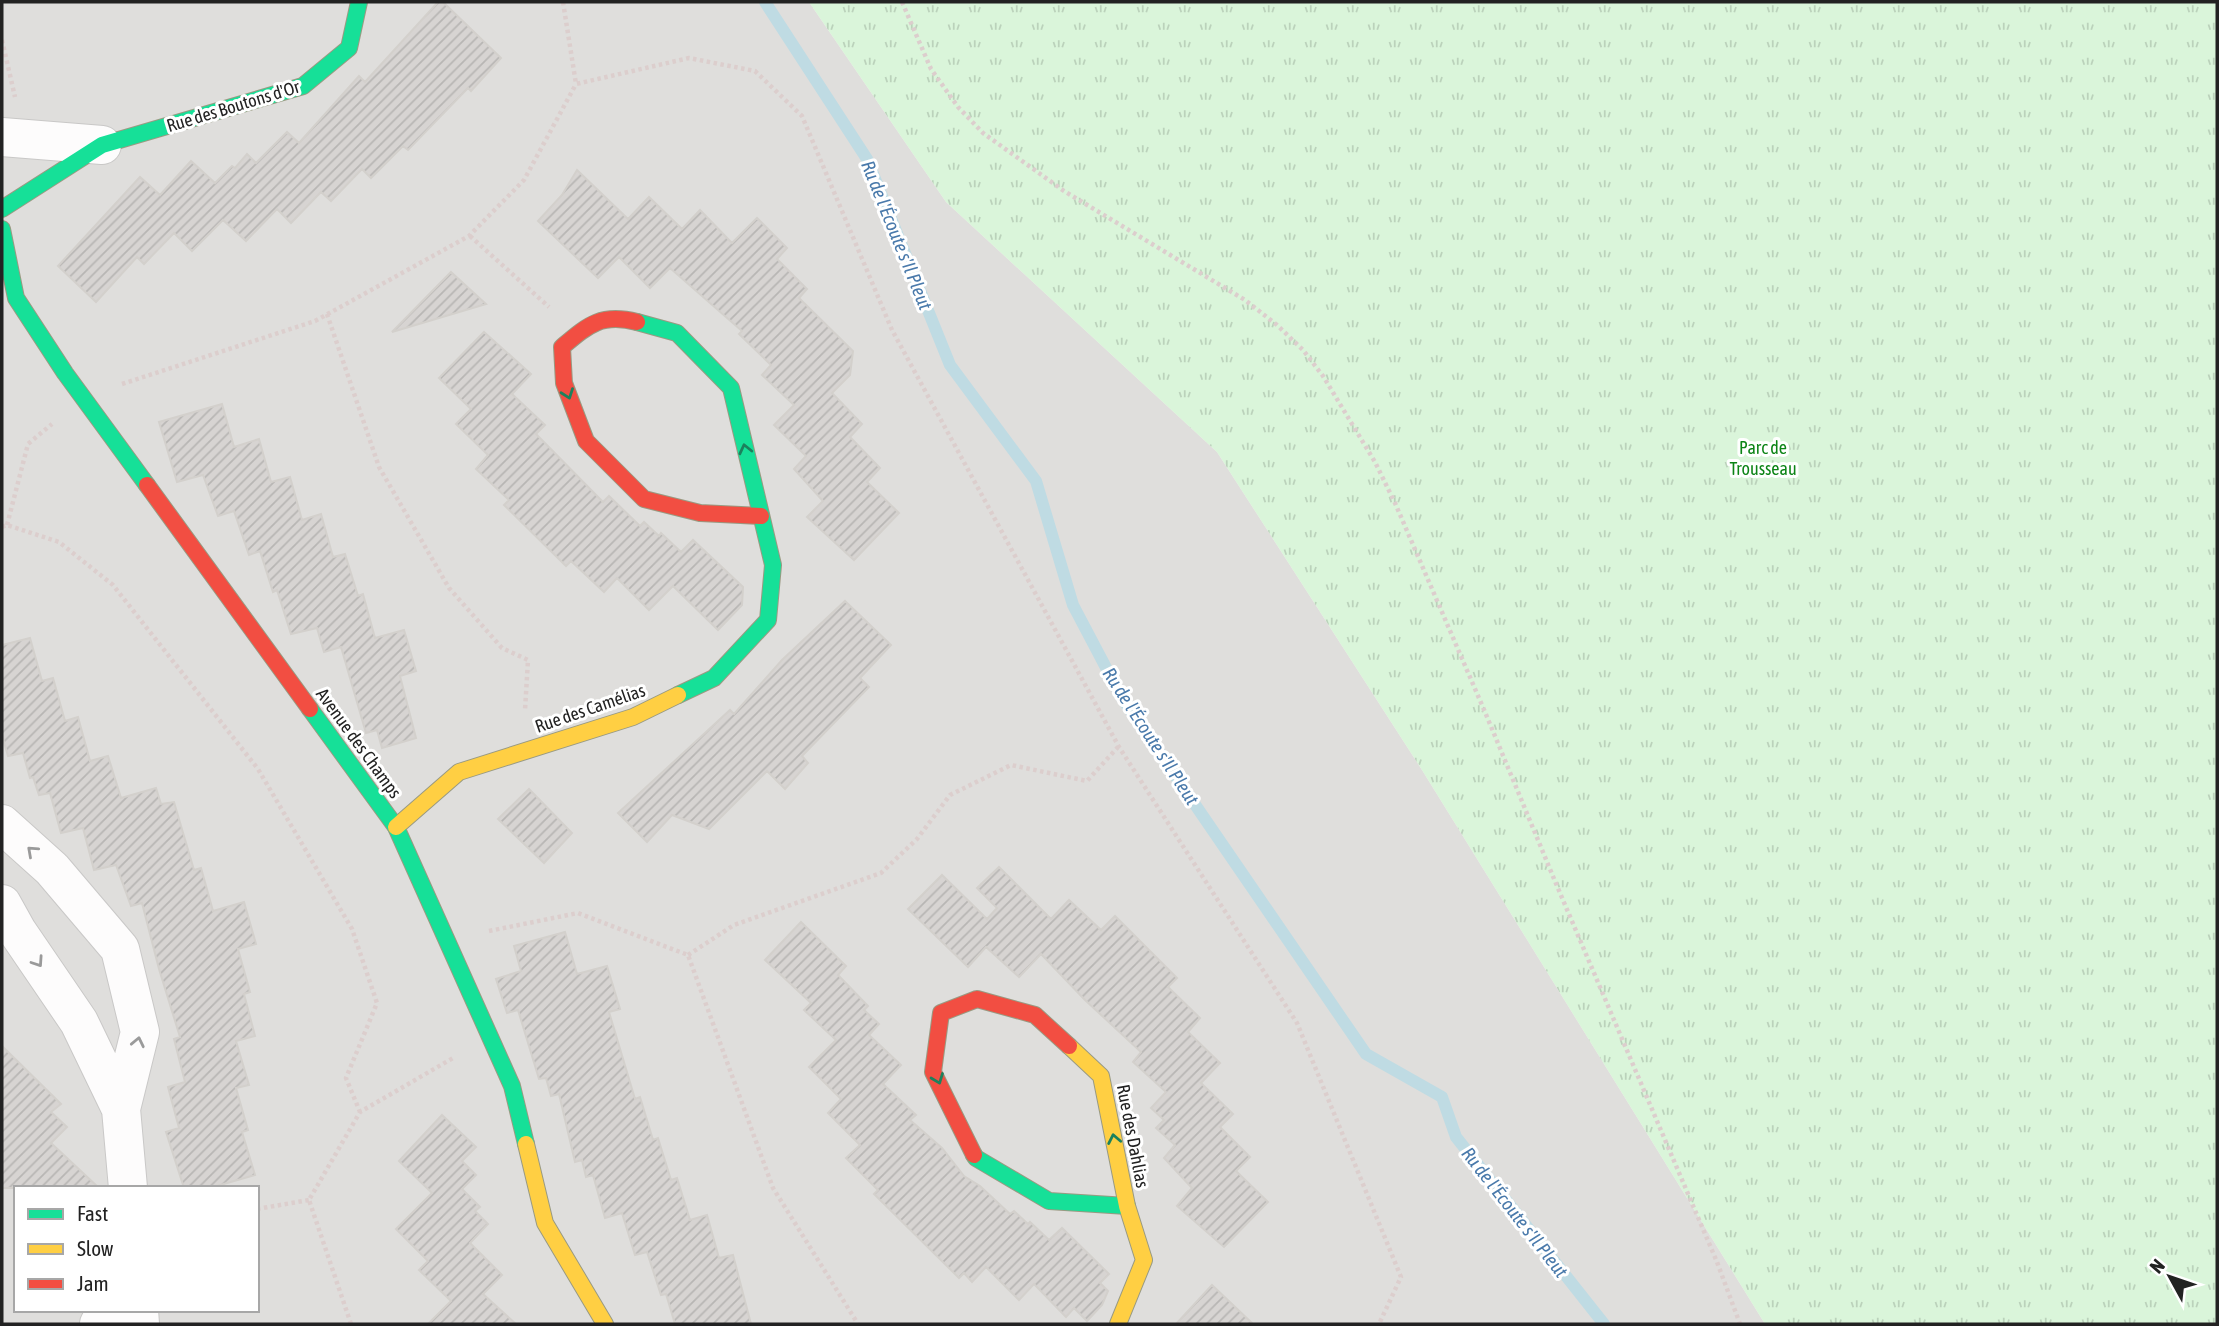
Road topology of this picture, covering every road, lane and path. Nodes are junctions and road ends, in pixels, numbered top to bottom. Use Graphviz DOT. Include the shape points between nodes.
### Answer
graph roads {
  1 [pos="359,2"];
  2 [pos="563,2"];
  3 [pos="902,2"];
  4 [pos="2,40"];
  5 [pos="576,83"];
  6 [pos="13,138"];
  7 [pos="102,145"];
  8 [pos="2,209"];
  9 [pos="2,229"];
  10 [pos="470,236"];
  11 [pos="327,314"];
  12 [pos="578,334"];
  13 [pos="83,398"];
  14 [pos="761,516"];
  15 [pos="5,526"];
  16 [pos="1119,747"];
  17 [pos="522,752"];
  18 [pos="2,824"];
  19 [pos="396,827"];
  20 [pos="2,904"];
  21 [pos="447,940"];
  22 [pos="688,955"];
  23 [pos="490,1037"];
  24 [pos="121,1109"];
  25 [pos="360,1112"];
  26 [pos="128,1186"];
  27 [pos="309,1200"];
  28 [pos="1127,1206"];
  29 [pos="259,1209"];
  30 [pos="351,1324"];
  31 [pos="605,1324"];
  32 [pos="858,1324"];
  33 [pos="1118,1324"];
  34 [pos="1379,1324"];
  35 [pos="1740,1324"];
  1 -- 7 [label="street, Rue des Boutons d'Or" via="349,48 303,86"];
  2 -- 5 [label="path"];
  3 -- 35 [label="path" via="931,69 983,133 1064,191 1245,300 1294,342 1323,376 1395,503"];
  4 -- 6 [label="path"];
  5 -- 10 [label="path" via="524,180"];
  5 -- 16 [label="path" via="689,58 755,71 802,116 892,330"];
  6 -- 7 [label="street, Rue des Boutons d'Or"];
  7 -- 8 [label="street, Rue des Boutons d'Or"];
  9 -- 13 [label="street, Avenue des Champs" via="16,298"];
  10 -- 11 [label="path"];
  10 -- 12 [label="path"];
  11 -- 13 [label="path"];
  11 -- 17 [label="path" via="380,467 449,588 502,648 528,660"];
  14 -- 12 [label="street, Rue des Camélias, one-way" via="731,388 677,333 621,318 591,323"];
  12 -- 14 [label="street, one-way" via="562,346 564,383 586,441 644,499 700,513"];
  13 -- 15 [label="path" via="28,444"];
  13 -- 19 [label="street, Avenue des Champs"];
  14 -- 17 [label="street, Rue des Camélias" via="773,565 768,620 714,678 633,717"];
  15 -- 25 [label="path" via="58,541 113,585 258,769 352,929 377,1003 346,1078"];
  16 -- 22 [label="path" via="1087,781 1011,765 950,795 917,839 881,873 734,925"];
  16 -- 34 [label="path" via="1297,1023 1401,1276"];
  17 -- 19 [label="street, Rue des Camélias" via="459,772"];
  24 -- 18 [label="street, one-way" via="141,1032 120,949 52,869"];
  19 -- 21 [label="street, Avenue des Champs"];
  20 -- 24 [label="street, one-way" via="79,1022"];
  21 -- 22 [label="path" via="578,913"];
  21 -- 23 [label="street, Avenue des Champs"];
  22 -- 32 [label="path" via="773,1188"];
  23 -- 25 [label="path"];
  23 -- 31 [label="street, Avenue des Champs" via="512,1086 545,1223"];
  24 -- 26 [label="street"];
  25 -- 27 [label="path"];
  27 -- 29 [label="path"];
  27 -- 30 [label="path"];
  28 -- 28 [label="street, Rue des Dahlias, one-way" via="1101,1076 1035,1015 977,999 942,1013 933,1072 976,1158 1049,1201"];
  28 -- 33 [label="street, Rue des Dahlias" via="1144,1260"];
}
